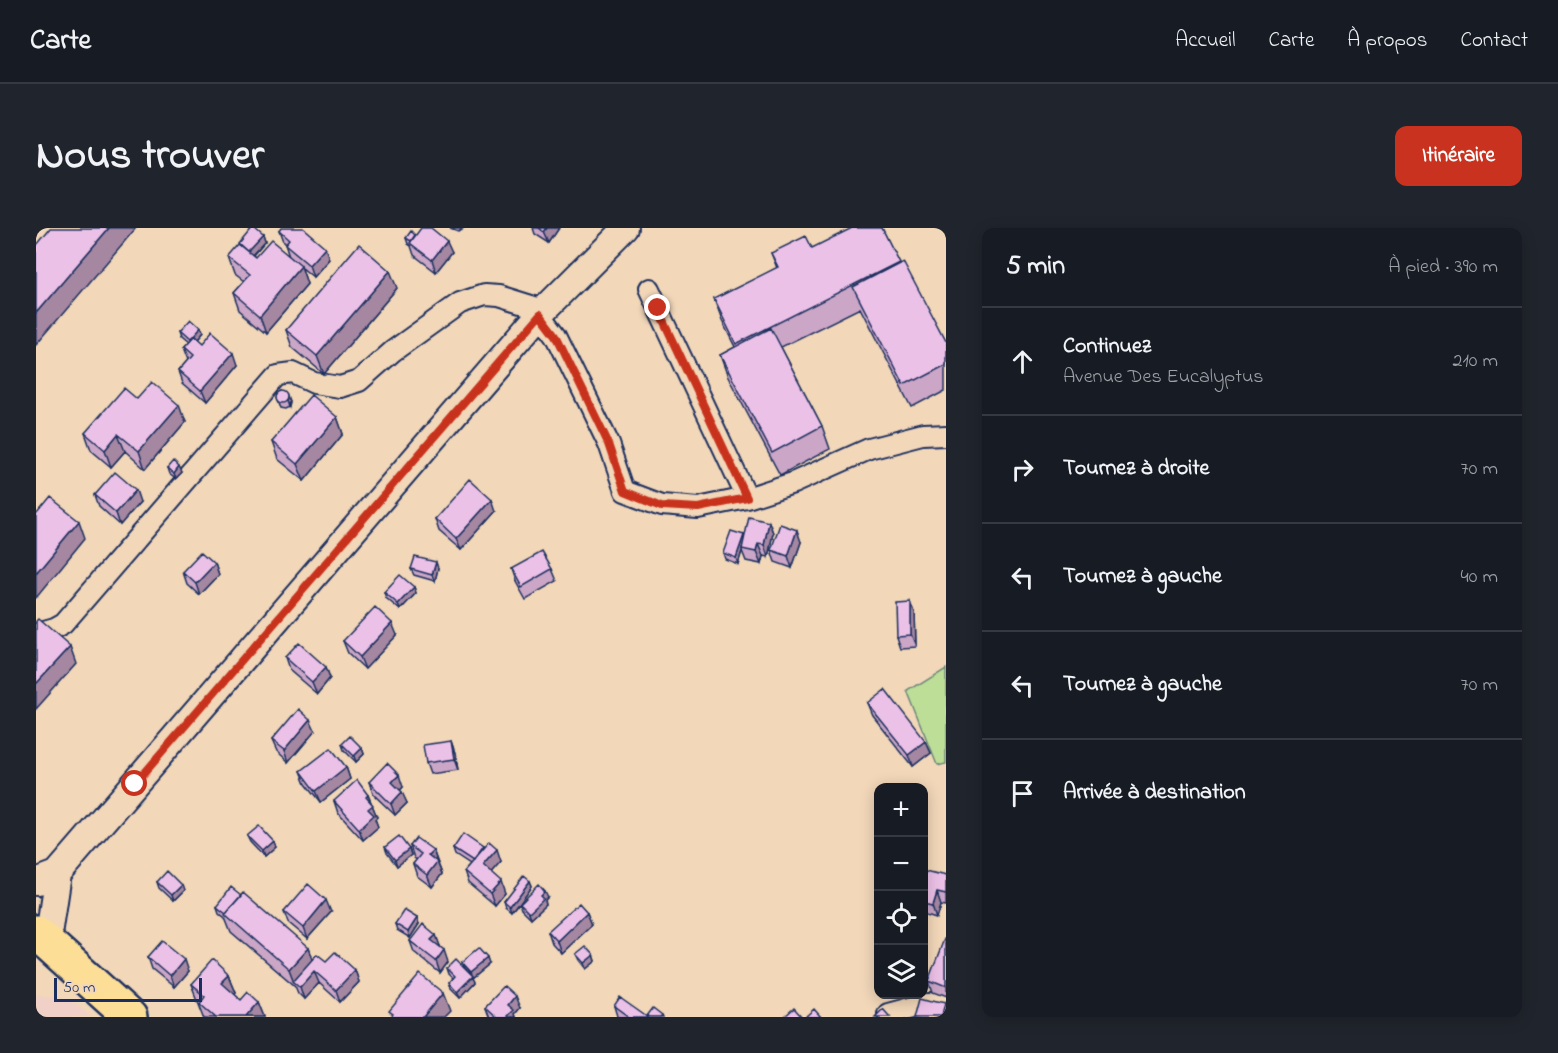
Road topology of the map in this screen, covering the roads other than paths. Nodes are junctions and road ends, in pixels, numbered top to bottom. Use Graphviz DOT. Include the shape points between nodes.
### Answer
graph roads {
  1 [pos="626,228"];
  2 [pos="650,289"];
  3 [pos="542,312"];
  4 [pos="946,434"];
  5 [pos="747,498"];
  6 [pos="36,634"];
  7 [pos="46,878"];
  8 [pos="40,940"];
  9 [pos="946,1004"];
  10 [pos="888,1014"];
  11 [pos="129,1016"];
  1 -- 3 [label="street"];
  2 -- 5 [label="street"];
  3 -- 5 [label="street" via="609,444 625,491 662,506 698,508"];
  3 -- 6 [label="street" via="499,296 484,295 460,303 359,381 339,387 314,383 293,373 278,375 63,624"];
  3 -- 7 [label="street"];
  4 -- 5 [label="street" via="923,435 869,449 793,483"];
  7 -- 8 [label="street"];
  8 -- 11 [label="highway"];
  9 -- 10 [label="street" via="929,1003"];
}
